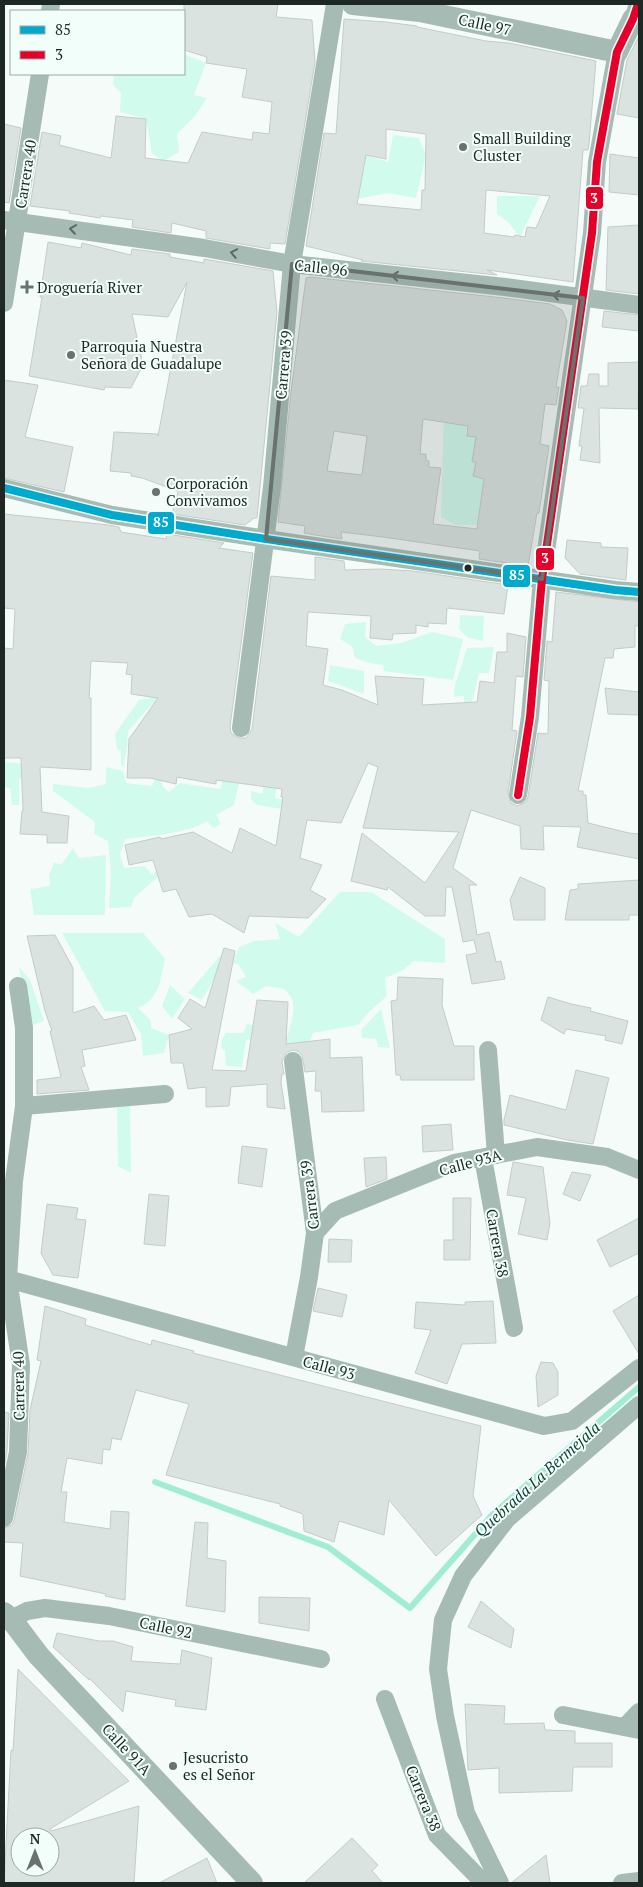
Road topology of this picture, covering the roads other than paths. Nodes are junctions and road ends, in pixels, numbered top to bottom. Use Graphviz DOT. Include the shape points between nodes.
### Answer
graph roads {
  1 [pos="335,4"];
  2 [pos="353,4"];
  3 [pos="422,7"];
  4 [pos="637,14"];
  5 [pos="616,52"];
  6 [pos="40,75"];
  7 [pos="10,221"];
  8 [pos="292,264"];
  9 [pos="583,298"];
  10 [pos="4,303"];
  11 [pos="639,304"];
  12 [pos="4,488"];
  13 [pos="266,540"];
  14 [pos="542,579"];
  15 [pos="639,592"];
  16 [pos="241,728"];
  17 [pos="518,794"];
  18 [pos="18,986"];
  19 [pos="488,1050"];
  20 [pos="293,1061"];
  21 [pos="165,1094"];
  22 [pos="24,1106"];
  23 [pos="489,1156"];
  24 [pos="639,1170"];
  25 [pos="315,1233"];
  26 [pos="6,1279"];
  27 [pos="514,1328"];
  28 [pos="294,1357"];
  29 [pos="639,1368"];
  30 [pos="639,1405"];
  31 [pos="4,1518"];
  32 [pos="7,1616"];
  33 [pos="321,1660"];
  34 [pos="385,1699"];
  35 [pos="639,1712"];
  36 [pos="563,1716"];
  37 [pos="632,1728"];
  38 [pos="639,1880"];
  39 [pos="252,1883"];
  40 [pos="484,1883"];
  41 [pos="500,1883"];
  42 [pos="622,1883"];
  1 -- 8 [label="street, Carrera 39"];
  2 -- 3 [label="street, Calle 97"];
  3 -- 5 [label="street, Calle 97"];
  4 -- 5 [label="street"];
  5 -- 9 [label="street" via="597,162"];
  6 -- 7 [label="street, Carrera 40"];
  8 -- 7 [label="street, Calle 96, one-way" via="204,248"];
  7 -- 10 [label="street, Carrera 40"];
  9 -- 8 [label="street, Calle 96, one-way"];
  8 -- 13 [label="street, Carrera 39"];
  9 -- 11 [label="street, Calle 96"];
  9 -- 14 [label="street"];
  12 -- 13 [label="street" via="112,515"];
  13 -- 14 [label="street"];
  13 -- 16 [label="street, Carrera 39"];
  14 -- 15 [label="street"];
  14 -- 17 [label="street" via="530,717"];
  18 -- 22 [label="street, Carrera 40" via="24,1028"];
  19 -- 23 [label="street, Carrera 38"];
  20 -- 25 [label="street, Carrera 39"];
  21 -- 22 [label="street"];
  22 -- 26 [label="street, Carrera 40"];
  23 -- 24 [label="street, Calle 93A" via="537,1147 607,1157"];
  23 -- 25 [label="street, Calle 93A" via="454,1163 335,1212"];
  23 -- 27 [label="street, Carrera 38"];
  25 -- 28 [label="street, Carrera 39"];
  26 -- 28 [label="street, Calle 93"];
  26 -- 31 [label="street, Carrera 40" via="21,1365 18,1452"];
  28 -- 29 [label="street, Calle 93" via="544,1426 572,1421"];
  30 -- 41 [label="street" via="507,1519 463,1576 443,1620 438,1669 445,1716 466,1812"];
  32 -- 33 [label="street, Calle 92" via="45,1608 109,1616"];
  32 -- 39 [label="street, Calle 91A" via="39,1656"];
  34 -- 40 [label="street, Carrera 38" via="437,1835"];
  35 -- 37 [label="street"];
  36 -- 37 [label="street"];
  38 -- 42 [label="street"];
}
